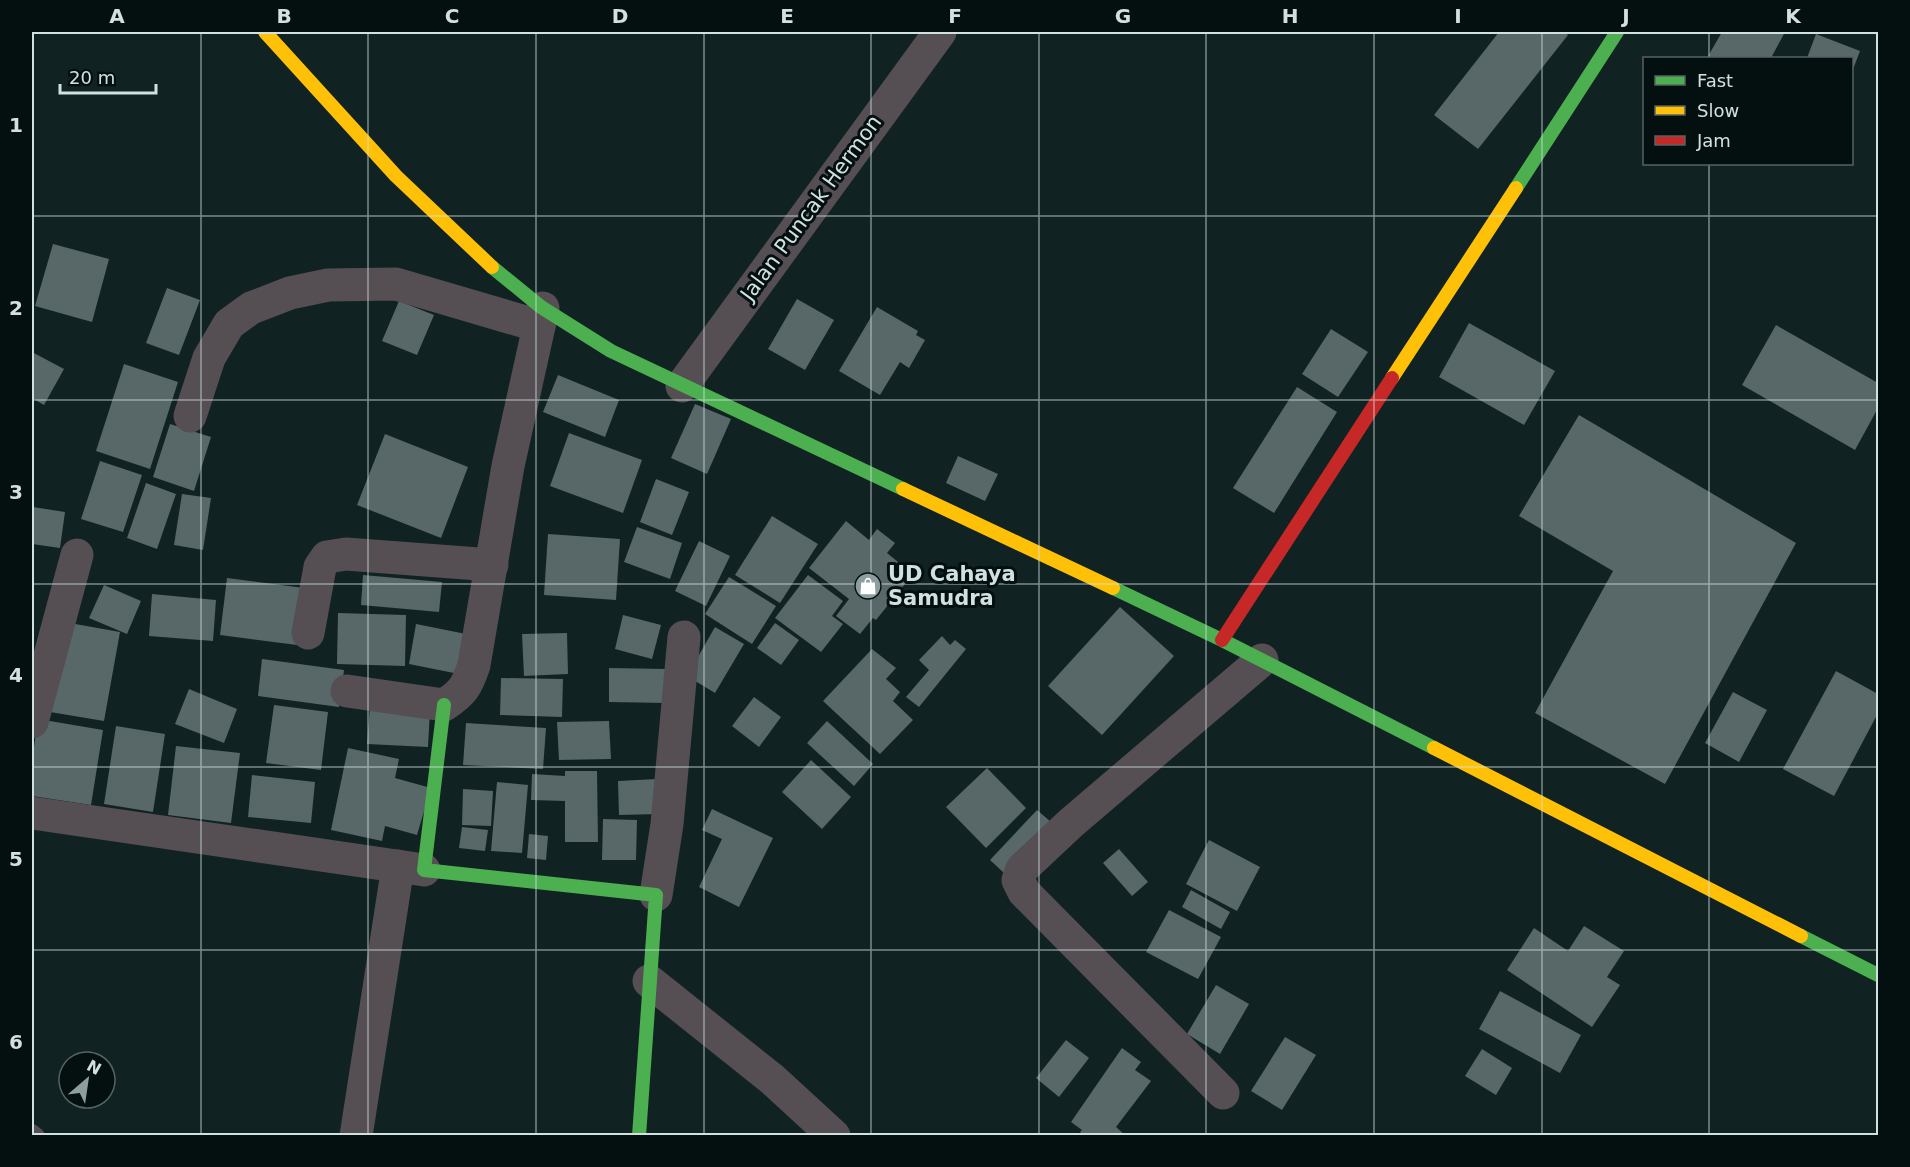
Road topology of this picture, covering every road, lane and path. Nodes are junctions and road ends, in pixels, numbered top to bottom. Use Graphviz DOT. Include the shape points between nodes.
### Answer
graph roads {
  1 [pos="265,32"];
  2 [pos="940,32"];
  3 [pos="1617,32"];
  4 [pos="541,317"];
  5 [pos="682,386"];
  6 [pos="190,416"];
  7 [pos="77,555"];
  8 [pos="492,565"];
  9 [pos="308,633"];
  10 [pos="684,637"];
  11 [pos="1222,640"];
  12 [pos="1262,660"];
  13 [pos="347,691"];
  14 [pos="444,705"];
  15 [pos="32,722"];
  16 [pos="32,813"];
  17 [pos="411,868"];
  18 [pos="656,895"];
  19 [pos="1878,975"];
  20 [pos="649,981"];
  21 [pos="1223,1093"];
  22 [pos="32,1132"];
  23 [pos="37,1136"];
  24 [pos="357,1136"];
  25 [pos="639,1136"];
  26 [pos="834,1136"];
  1 -- 4 [label="street" via="362,141"];
  2 -- 5 [label="street, Jalan Puncak Hermon"];
  3 -- 11 [label="street"];
  4 -- 5 [label="street"];
  4 -- 6 [label="street" via="396,284 328,285 290,293 251,308 228,324 210,358"];
  4 -- 8 [label="street" via="508,466"];
  5 -- 11 [label="street"];
  7 -- 15 [label="street"];
  8 -- 9 [label="street" via="346,554 327,557 320,567"];
  8 -- 14 [label="street" via="467,686"];
  10 -- 18 [label="street" via="668,824"];
  11 -- 12 [label="street"];
  12 -- 19 [label="street"];
  12 -- 21 [label="street" via="1071,823 1022,869 1018,880 1024,892"];
  13 -- 14 [label="street"];
  14 -- 17 [label="street"];
  16 -- 17 [label="street"];
  17 -- 18 [label="street"];
  17 -- 24 [label="street"];
  18 -- 20 [label="street"];
  20 -- 25 [label="street"];
  20 -- 26 [label="street" via="772,1080"];
  22 -- 23 [label="lane"];
}
